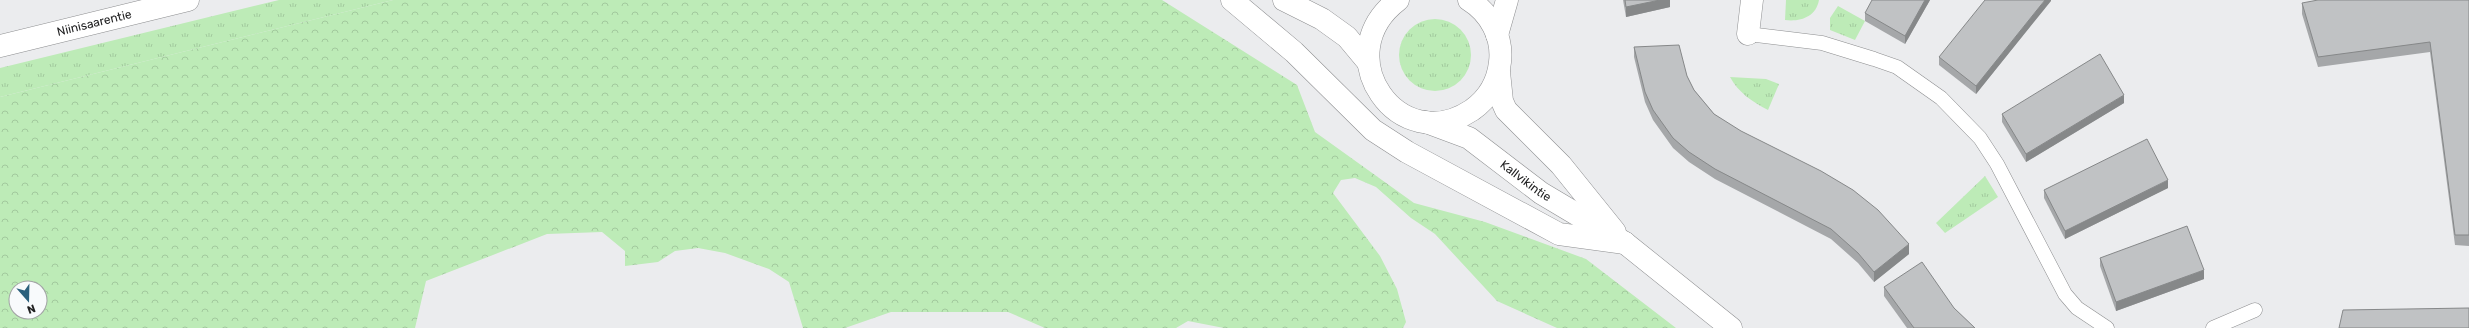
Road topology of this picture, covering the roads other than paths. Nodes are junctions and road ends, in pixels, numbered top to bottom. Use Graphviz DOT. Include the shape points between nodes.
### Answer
graph roads {
  1 [pos="188,0"];
  2 [pos="1232,0"];
  3 [pos="1284,0"];
  4 [pos="1398,0"];
  5 [pos="1470,0"];
  6 [pos="1506,0"];
  7 [pos="1752,0"];
  8 [pos="1748,34"];
  9 [pos="1498,35"];
  10 [pos="0,46"];
  11 [pos="1367,61"];
  12 [pos="1499,72"];
  13 [pos="1426,122"];
  14 [pos="1625,244"];
  15 [pos="2254,310"];
  16 [pos="1731,328"];
  17 [pos="2107,328"];
  18 [pos="2213,328"];
  1 -- 10 [label="main road, Niinisaarentie"];
  2 -- 14 [label="main road" via="1294,52 1372,130 1407,152 1559,234"];
  3 -- 11 [label="main road" via="1322,19 1347,37"];
  4 -- 11 [label="main road" via="1387,8 1376,23 1369,42"];
  5 -- 9 [label="main road" via="1490,19"];
  6 -- 9 [label="main road"];
  7 -- 8 [label="main road"];
  8 -- 17 [label="lane" via="1822,43 1874,59 1897,67 1941,98 1980,138 1997,164 2065,294 2077,308"];
  9 -- 12 [label="main road" via="1501,54"];
  11 -- 13 [label="main road" via="1373,83 1386,102 1404,116"];
  12 -- 13 [label="main road" via="1491,90 1479,105 1464,115 1445,121"];
  12 -- 14 [label="main road, Kallvikintie" via="1502,101 1506,110 1560,165"];
  13 -- 14 [label="main road, Kallvikintie" via="1469,138 1541,193"];
  14 -- 16 [label="main road, Kallvikintie"];
  15 -- 18 [label="lane"];
}
